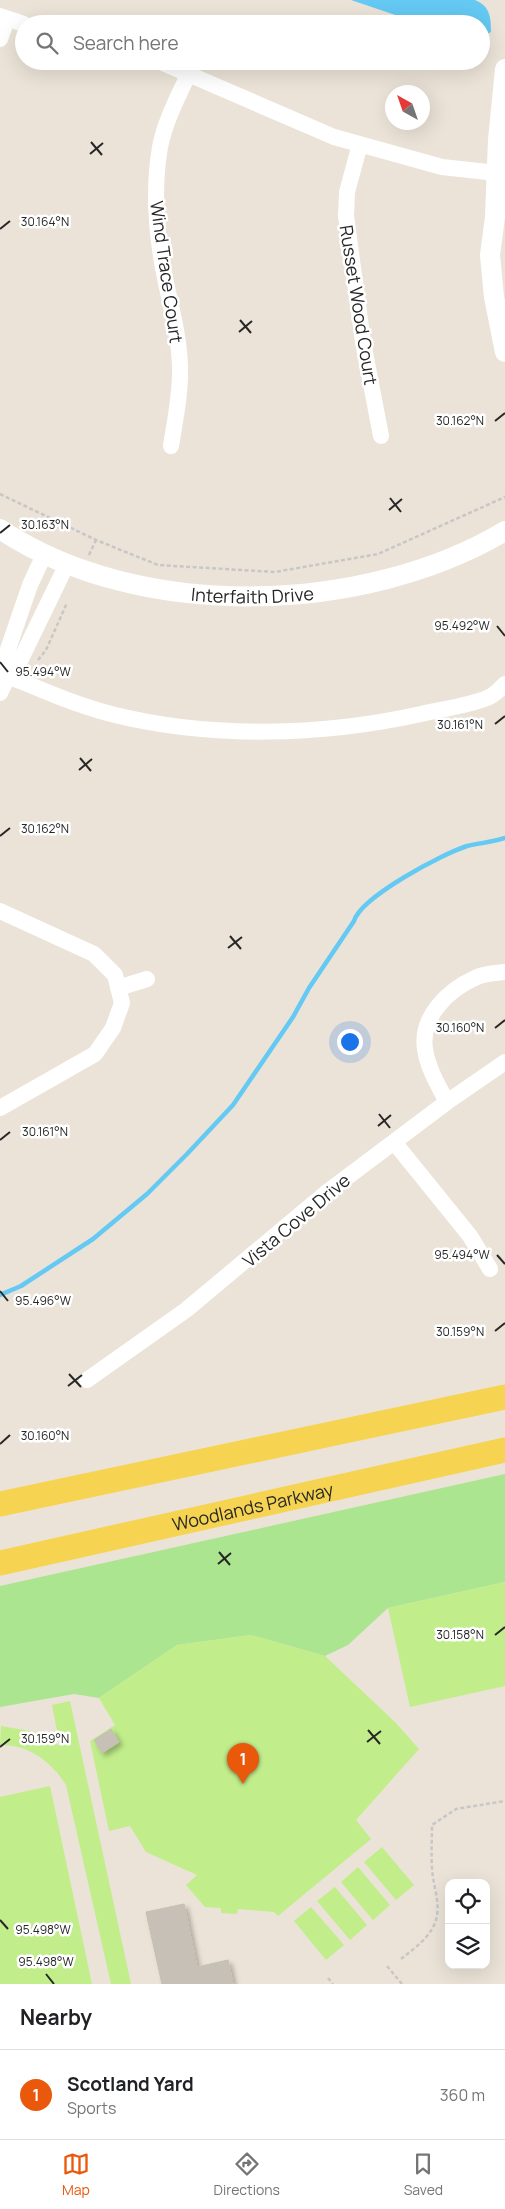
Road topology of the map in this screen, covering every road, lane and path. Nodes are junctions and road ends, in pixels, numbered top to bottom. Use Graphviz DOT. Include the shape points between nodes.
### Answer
graph roads {
  1 [pos="4,18"];
  2 [pos="0,39"];
  3 [pos="505,69"];
  4 [pos="181,70"];
  5 [pos="189,73"];
  6 [pos="360,144"];
  7 [pos="497,172"];
  8 [pos="495,217"];
  9 [pos="505,257"];
  10 [pos="505,352"];
  11 [pos="381,436"];
  12 [pos="171,446"];
  13 [pos="0,494"];
  14 [pos="505,497"];
  15 [pos="0,529"];
  16 [pos="505,531"];
  17 [pos="44,555"];
  18 [pos="67,564"];
  19 [pos="8,676"];
  20 [pos="505,684"];
  21 [pos="0,693"];
  22 [pos="0,911"];
  23 [pos="505,972"];
  24 [pos="147,979"];
  25 [pos="118,988"];
  26 [pos="505,1062"];
  27 [pos="447,1102"];
  28 [pos="0,1108"];
  29 [pos="394,1142"];
  30 [pos="490,1270"];
  31 [pos="87,1380"];
  32 [pos="505,1397"];
  33 [pos="505,1450"];
  34 [pos="0,1504"];
  35 [pos="0,1564"];
  36 [pos="505,1801"];
  37 [pos="401,1959"];
  38 [pos="387,1966"];
  39 [pos="328,1978"];
  40 [pos="333,1984"];
  41 [pos="402,1984"];
  1 -- 2 [label="street"];
  3 -- 7 [label="street"];
  4 -- 5 [label="street"];
  5 -- 6 [label="street" via="334,137"];
  5 -- 12 [label="street, Wind Trace Court" via="165,127 156,190 162,263 177,333 180,367"];
  6 -- 7 [label="street" via="442,167"];
  6 -- 11 [label="street, Russet Wood Court" via="347,192 346,216 363,342"];
  7 -- 8 [label="street"];
  8 -- 9 [label="street"];
  8 -- 10 [label="street" via="490,255"];
  13 -- 14 [label="path" via="96,540 158,565 275,572 378,554"];
  15 -- 17 [label="street, Interfaith Drive"];
  16 -- 18 [label="street, Interfaith Drive" via="438,564 386,580 328,592 287,596 197,593 146,586"];
  17 -- 18 [label="street, Interfaith Drive"];
  17 -- 19 [label="street" via="30,585 4,661"];
  18 -- 19 [label="street" via="18,665"];
  19 -- 20 [label="street" via="112,714 165,724 282,732 332,729 405,717 489,698"];
  19 -- 21 [label="street"];
  22 -- 25 [label="street" via="94,954 115,975"];
  23 -- 27 [label="street" via="476,977 444,998 433,1011 426,1027 424,1047 430,1069"];
  24 -- 25 [label="street"];
  25 -- 28 [label="street" via="122,1003 113,1028 95,1054"];
  26 -- 27 [label="street, Vista Cove Drive"];
  27 -- 29 [label="street, Vista Cove Drive"];
  29 -- 30 [label="street" via="470,1236"];
  29 -- 31 [label="street, Vista Cove Drive" via="326,1193 186,1310"];
  32 -- 34 [label="main road"];
  33 -- 35 [label="main road, Woodlands Parkway"];
  36 -- 37 [label="path" via="456,1809 432,1825 437,1916 427,1937"];
  38 -- 41 [label="path"];
  39 -- 40 [label="path"];
}
